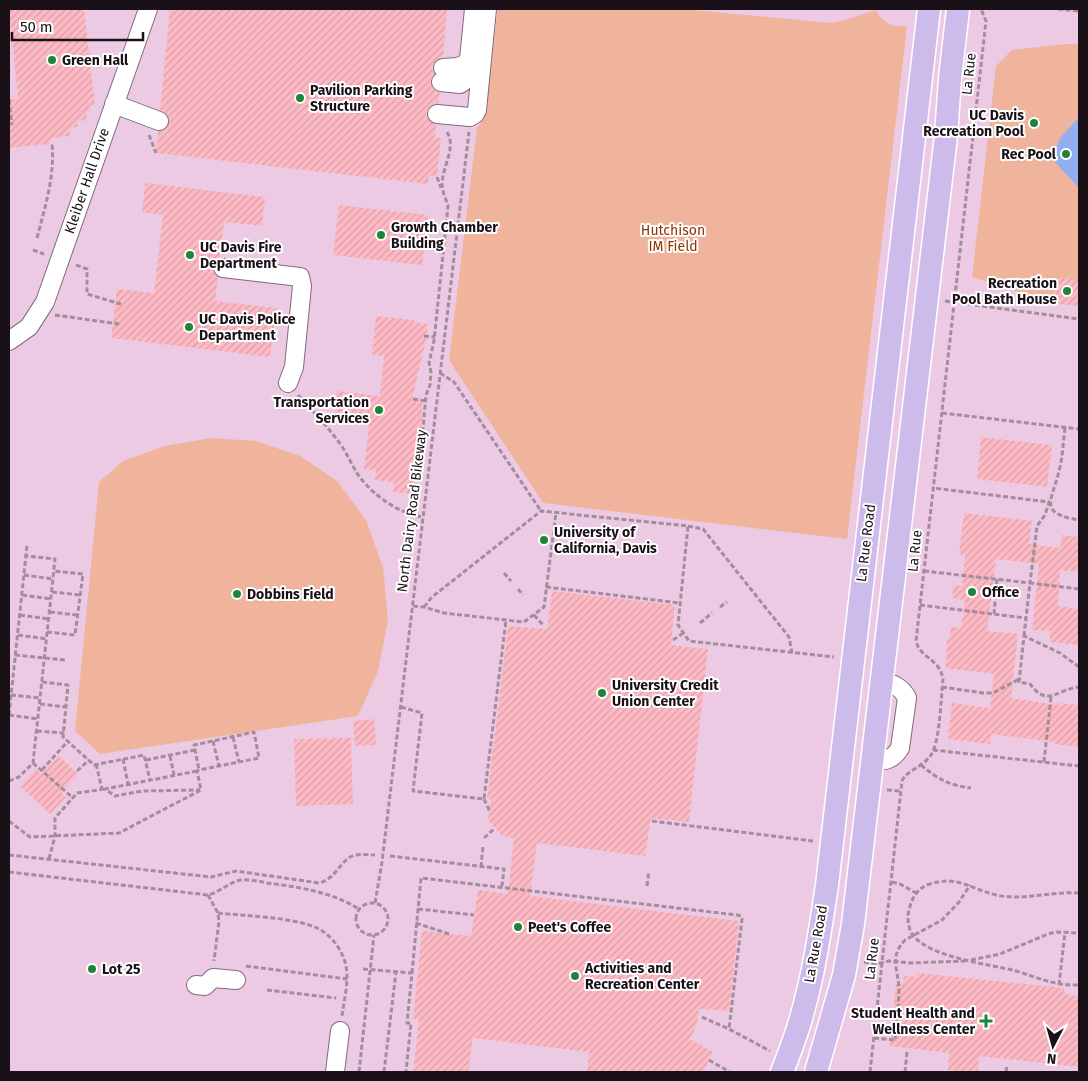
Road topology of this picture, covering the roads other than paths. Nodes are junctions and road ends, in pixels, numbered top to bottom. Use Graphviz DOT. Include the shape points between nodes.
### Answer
graph roads {
  1 [pos="148,9"];
  2 [pos="474,9"];
  3 [pos="487,9"];
  4 [pos="929,9"];
  5 [pos="958,9"];
  6 [pos="442,75"];
  7 [pos="114,104"];
  8 [pos="441,114"];
  9 [pos="159,121"];
  10 [pos="224,268"];
  11 [pos="9,342"];
  12 [pos="288,383"];
  13 [pos="239,973"];
  14 [pos="196,985"];
  15 [pos="340,1031"];
  16 [pos="335,1072"];
  17 [pos="782,1072"];
  18 [pos="816,1072"];
  1 -- 7 [label="lane, Kleiber Hall Drive"];
  2 -- 6 [label="lane" via="467,79 460,84"];
  3 -- 8 [label="lane" via="477,110 470,117"];
  4 -- 17 [label="main road, La Rue Road" via="827,885 808,988"];
  5 -- 18 [label="main road" via="946,136 853,924 844,975"];
  7 -- 9 [label="lane"];
  7 -- 11 [label="lane, Kleiber Hall Drive" via="40,312 29,327"];
  10 -- 12 [label="lane" via="300,277 302,286 294,358"];
  13 -- 14 [label="lane" via="214,978 205,986"];
  15 -- 16 [label="lane"];
}
